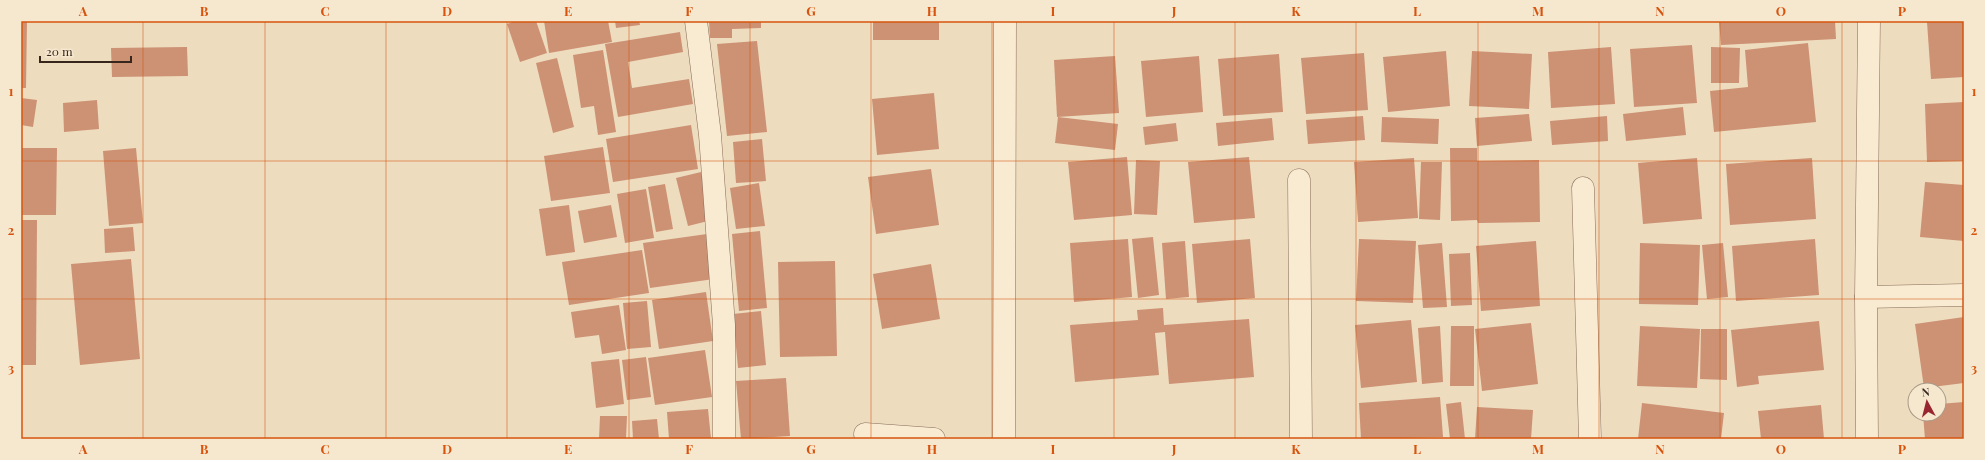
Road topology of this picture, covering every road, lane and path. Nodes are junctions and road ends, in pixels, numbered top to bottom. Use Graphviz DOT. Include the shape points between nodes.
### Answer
graph roads {
  1 [pos="696,21"];
  2 [pos="1005,21"];
  3 [pos="1870,21"];
  4 [pos="1299,180"];
  5 [pos="1583,188"];
  6 [pos="1964,296"];
  7 [pos="1866,297"];
  8 [pos="865,434"];
  9 [pos="724,439"];
  10 [pos="934,439"];
  11 [pos="1004,439"];
  12 [pos="1301,439"];
  13 [pos="1590,439"];
  14 [pos="1867,439"];
  1 -- 9 [label="street" via="710,135 723,317"];
  2 -- 11 [label="street"];
  3 -- 7 [label="street"];
  4 -- 12 [label="street"];
  5 -- 13 [label="street"];
  6 -- 7 [label="street"];
  7 -- 14 [label="street"];
  8 -- 10 [label="street"];
}
